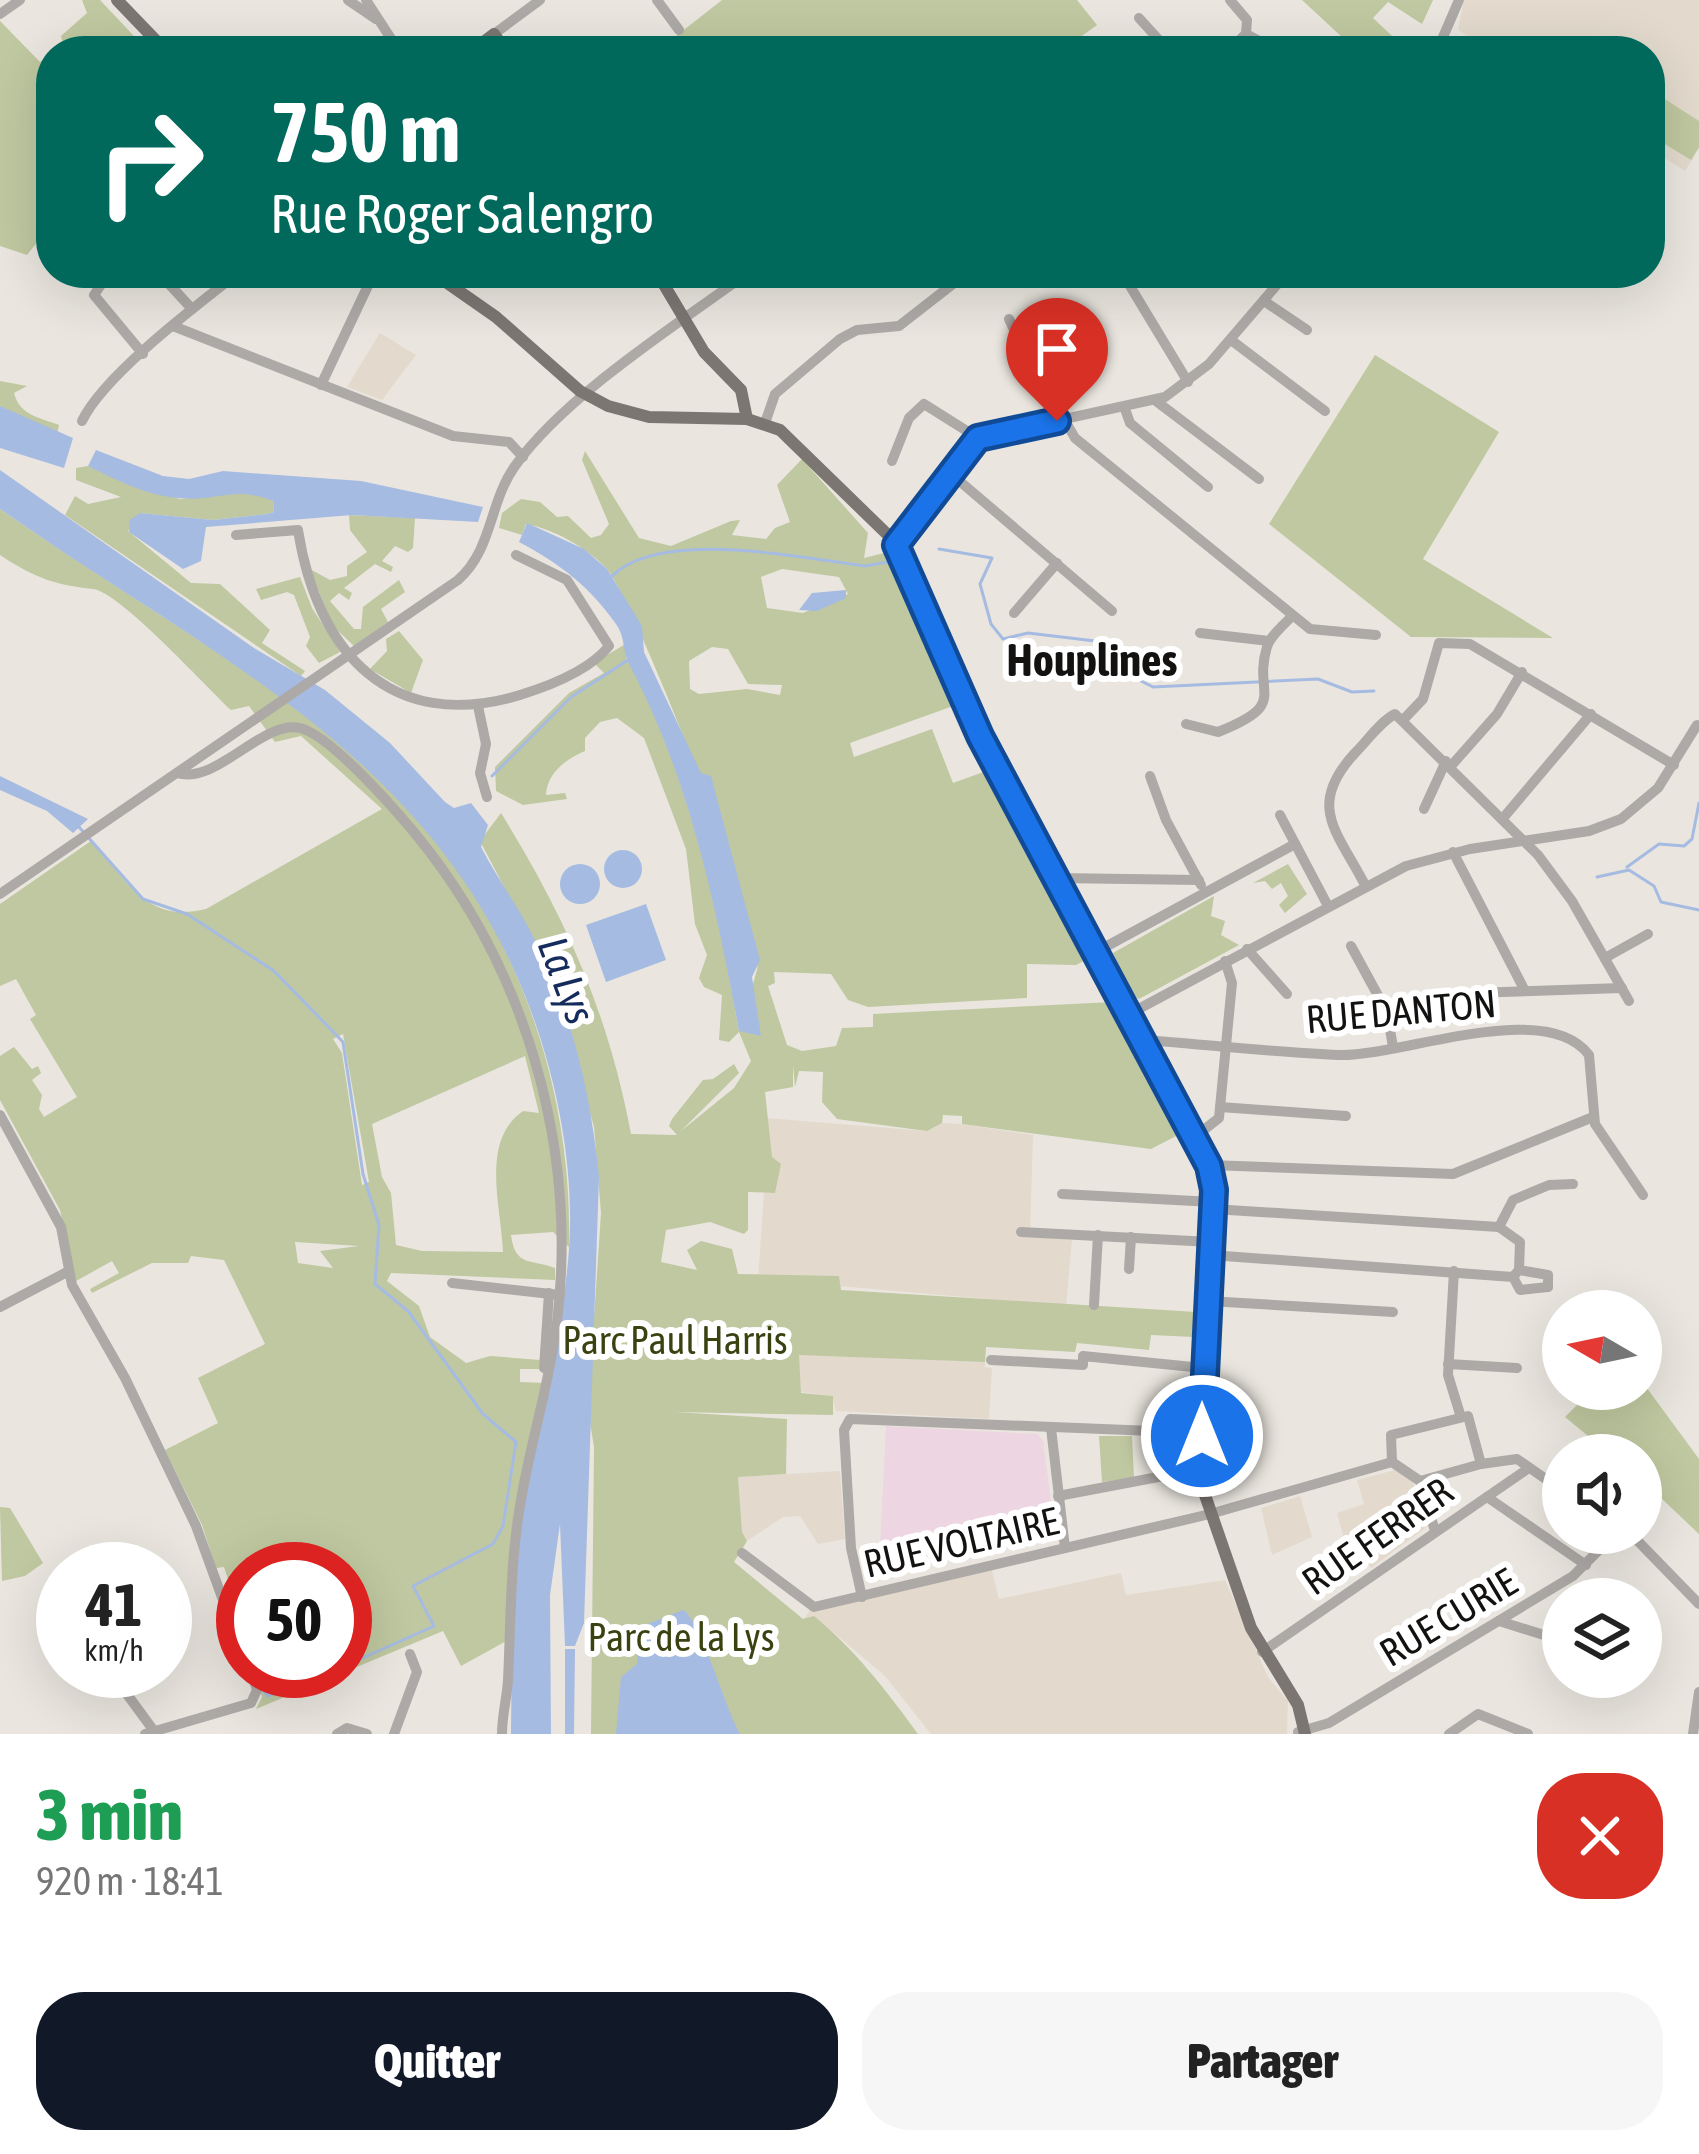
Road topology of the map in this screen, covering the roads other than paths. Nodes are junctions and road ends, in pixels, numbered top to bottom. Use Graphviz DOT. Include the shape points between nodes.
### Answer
graph roads {
  1 [pos="20,0"];
  2 [pos="117,0"];
  3 [pos="348,0"];
  4 [pos="366,0"];
  5 [pos="540,0"];
  6 [pos="657,0"];
  7 [pos="1230,0"];
  8 [pos="1459,0"];
  9 [pos="0,14"];
  10 [pos="1139,18"];
  11 [pos="382,26"];
  12 [pos="679,30"];
  13 [pos="494,34"];
  14 [pos="1246,34"];
  15 [pos="152,36"];
  16 [pos="389,36"];
  17 [pos="491,36"];
  18 [pos="1155,36"];
  19 [pos="1250,36"];
  20 [pos="1443,36"];
  21 [pos="99,288"];
  22 [pos="173,288"];
  23 [pos="218,288"];
  24 [pos="367,288"];
  25 [pos="456,288"];
  26 [pos="666,288"];
  27 [pos="727,288"];
  28 [pos="948,288"];
  29 [pos="1131,288"];
  30 [pos="1275,288"];
  31 [pos="1264,301"];
  32 [pos="192,308"];
  33 [pos="685,319"];
  34 [pos="1009,319"];
  35 [pos="173,326"];
  36 [pos="1307,330"];
  37 [pos="1231,340"];
  38 [pos="143,354"];
  39 [pos="1188,382"];
  40 [pos="321,385"];
  41 [pos="586,395"];
  42 [pos="1156,401"];
  43 [pos="1125,409"];
  44 [pos="1325,410"];
  45 [pos="747,419"];
  46 [pos="1060,420"];
  47 [pos="82,421"];
  48 [pos="765,424"];
  49 [pos="978,438"];
  50 [pos="523,457"];
  51 [pos="892,461"];
  52 [pos="950,473"];
  53 [pos="1259,479"];
  54 [pos="1208,487"];
  55 [pos="236,536"];
  56 [pos="896,545"];
  57 [pos="516,555"];
  58 [pos="1057,563"];
  59 [pos="1112,611"];
  60 [pos="1014,613"];
  61 [pos="1292,616"];
  62 [pos="1200,633"];
  63 [pos="1376,635"];
  64 [pos="1269,641"];
  65 [pos="348,656"];
  66 [pos="1522,673"];
  67 [pos="478,706"];
  68 [pos="1591,714"];
  69 [pos="1404,719"];
  70 [pos="1186,724"];
  71 [pos="1697,725"];
  72 [pos="1449,763"];
  73 [pos="1674,764"];
  74 [pos="177,773"];
  75 [pos="1150,776"];
  76 [pos="487,796"];
  77 [pos="1424,809"];
  78 [pos="1280,815"];
  79 [pos="1504,817"];
  80 [pos="1526,841"];
  81 [pos="1295,844"];
  82 [pos="1453,852"];
  83 [pos="1056,878"];
  84 [pos="1198,880"];
  85 [pos="1365,885"];
  86 [pos="1206,893"];
  87 [pos="0,894"];
  88 [pos="1328,906"];
  89 [pos="1648,934"];
  90 [pos="1351,946"];
  91 [pos="1247,949"];
  92 [pos="1096,952"];
  93 [pos="1605,958"];
  94 [pos="1225,961"];
  95 [pos="1622,988"];
  96 [pos="1526,991"];
  97 [pos="1473,993"];
  98 [pos="1287,994"];
  99 [pos="1629,1001"];
  100 [pos="1131,1012"];
  101 [pos="1144,1040"];
  102 [pos="1226,1046"];
  103 [pos="1393,1048"];
  104 [pos="1220,1107"];
  105 [pos="0,1115"];
  106 [pos="1346,1116"];
  107 [pos="1593,1117"];
  108 [pos="1196,1136"];
  109 [pos="1209,1166"];
  110 [pos="1574,1184"];
  111 [pos="1062,1194"];
  112 [pos="1642,1195"];
  113 [pos="1213,1205"];
  114 [pos="1499,1227"];
  115 [pos="1021,1232"];
  116 [pos="1098,1235"];
  117 [pos="1131,1237"];
  118 [pos="1210,1248"];
  119 [pos="1129,1269"];
  120 [pos="1450,1270"];
  121 [pos="68,1272"];
  122 [pos="452,1283"];
  123 [pos="554,1294"];
  124 [pos="1208,1301"];
  125 [pos="1094,1305"];
  126 [pos="0,1307"];
  127 [pos="1393,1312"];
  128 [pos="991,1360"];
  129 [pos="1448,1364"];
  130 [pos="1203,1369"];
  131 [pos="1517,1369"];
  132 [pos="1460,1414"];
  133 [pos="1052,1428"];
  134 [pos="1170,1433"];
  135 [pos="1199,1433"];
  136 [pos="1392,1462"];
  137 [pos="1481,1464"];
  138 [pos="1526,1470"];
  139 [pos="1542,1479"];
  140 [pos="1420,1481"];
  141 [pos="1058,1496"];
  142 [pos="1487,1497"];
  143 [pos="1208,1508"];
  144 [pos="1436,1531"];
  145 [pos="1065,1548"];
  146 [pos="742,1553"];
  147 [pos="1596,1554"];
  148 [pos="1650,1554"];
  149 [pos="1586,1564"];
  150 [pos="216,1580"];
  151 [pos="862,1597"];
  152 [pos="1699,1604"];
  153 [pos="1499,1621"];
  154 [pos="1542,1634"];
  155 [pos="1262,1652"];
  156 [pos="410,1654"];
  157 [pos="1699,1693"];
  158 [pos="133,1698"];
  159 [pos="252,1698"];
  160 [pos="159,1732"];
  161 [pos="1302,1733"];
  162 [pos="337,1734"];
  163 [pos="367,1734"];
  164 [pos="394,1734"];
  165 [pos="502,1734"];
  166 [pos="1449,1734"];
  167 [pos="1528,1734"];
  168 [pos="1693,1734"];
  1 -- 9 [label="street"];
  2 -- 15 [label="main road"];
  3 -- 11 [label="street"];
  4 -- 11 [label="street"];
  5 -- 13 [label="street"];
  6 -- 12 [label="street"];
  7 -- 14 [label="street" via="1247,20"];
  8 -- 20 [label="street"];
  10 -- 18 [label="street"];
  11 -- 16 [label="street"];
  13 -- 17 [label="main road"];
  14 -- 19 [label="street"];
  21 -- 38 [label="street" via="94,295"];
  22 -- 32 [label="street"];
  23 -- 32 [label="street"];
  24 -- 40 [label="street"];
  25 -- 41 [label="main road"];
  26 -- 33 [label="main road"];
  27 -- 33 [label="street"];
  28 -- 48 [label="street" via="899,326 840,339 775,394"];
  29 -- 39 [label="street"];
  30 -- 31 [label="street"];
  31 -- 36 [label="street"];
  31 -- 37 [label="street"];
  32 -- 35 [label="street"];
  33 -- 41 [label="street"];
  33 -- 45 [label="main road" via="743,393"];
  34 -- 46 [label="street"];
  35 -- 38 [label="street"];
  35 -- 40 [label="street"];
  37 -- 39 [label="street"];
  37 -- 44 [label="street"];
  38 -- 47 [label="street"];
  39 -- 42 [label="street"];
  40 -- 50 [label="street" via="453,436 508,442"];
  41 -- 45 [label="main road" via="644,417"];
  41 -- 50 [label="street"];
  42 -- 43 [label="street"];
  42 -- 53 [label="street"];
  43 -- 46 [label="street"];
  43 -- 54 [label="street" via="1130,423"];
  45 -- 48 [label="main road"];
  46 -- 49 [label="street"];
  46 -- 61 [label="street"];
  48 -- 56 [label="main road"];
  49 -- 51 [label="street" via="924,404 909,418"];
  49 -- 52 [label="street"];
  50 -- 65 [label="street" via="469,571"];
  52 -- 56 [label="street"];
  52 -- 58 [label="street"];
  55 -- 65 [label="street" via="298,530 314,602"];
  56 -- 83 [label="main road" via="980,736"];
  57 -- 67 [label="street" via="567,580 609,646 558,681"];
  58 -- 59 [label="street"];
  58 -- 60 [label="street"];
  61 -- 63 [label="street" via="1320,633"];
  61 -- 64 [label="street"];
  62 -- 64 [label="street"];
  64 -- 70 [label="street" via="1264,702 1214,733"];
  65 -- 67 [label="street" via="413,699"];
  65 -- 74 [label="street"];
  66 -- 68 [label="street"];
  66 -- 69 [label="street" via="1474,645 1439,643 1423,699"];
  66 -- 72 [label="street" via="1497,714"];
  67 -- 76 [label="street"];
  68 -- 73 [label="street"];
  68 -- 79 [label="street"];
  69 -- 72 [label="street"];
  69 -- 85 [label="street" via="1390,716 1328,792 1330,818"];
  71 -- 73 [label="street"];
  72 -- 77 [label="street"];
  72 -- 79 [label="street"];
  73 -- 80 [label="street" via="1621,819"];
  74 -- 87 [label="street"];
  74 -- 123 [label="street" via="197,775 285,728 307,730 401,817 458,889 509,985 541,1079 557,1173"];
  75 -- 84 [label="street"];
  78 -- 81 [label="street"];
  79 -- 80 [label="street"];
  80 -- 82 [label="street"];
  80 -- 93 [label="street"];
  81 -- 86 [label="street"];
  81 -- 88 [label="street"];
  82 -- 85 [label="street"];
  82 -- 96 [label="street"];
  83 -- 84 [label="street"];
  83 -- 92 [label="main road"];
  84 -- 86 [label="street"];
  85 -- 88 [label="street"];
  86 -- 92 [label="street"];
  88 -- 91 [label="street"];
  89 -- 93 [label="street"];
  90 -- 103 [label="street" via="1384,1006"];
  91 -- 94 [label="street"];
  91 -- 98 [label="street"];
  92 -- 100 [label="main road"];
  93 -- 95 [label="street"];
  94 -- 100 [label="street"];
  94 -- 102 [label="street" via="1232,977"];
  95 -- 96 [label="street"];
  95 -- 99 [label="street"];
  96 -- 97 [label="street"];
  100 -- 101 [label="main road"];
  101 -- 102 [label="street, RUE DANTON"];
  101 -- 108 [label="main road"];
  102 -- 103 [label="street, RUE DANTON" via="1340,1055"];
  102 -- 104 [label="street"];
  103 -- 107 [label="street, RUE DANTON" via="1520,1031 1564,1036 1586,1052"];
  104 -- 106 [label="street"];
  104 -- 108 [label="street" via="1216,1124"];
  105 -- 121 [label="street" via="61,1227"];
  107 -- 109 [label="street" via="1454,1174"];
  107 -- 112 [label="street"];
  108 -- 109 [label="main road"];
  109 -- 113 [label="main road"];
  110 -- 114 [label="street" via="1513,1200"];
  111 -- 113 [label="street"];
  113 -- 114 [label="street"];
  113 -- 118 [label="main road"];
  114 -- 120 [label="street" via="1518,1239 1516,1274"];
  115 -- 116 [label="street"];
  116 -- 117 [label="street"];
  116 -- 125 [label="street"];
  117 -- 118 [label="street"];
  117 -- 119 [label="street"];
  118 -- 120 [label="street"];
  118 -- 124 [label="main road"];
  120 -- 129 [label="street"];
  121 -- 126 [label="street"];
  121 -- 150 [label="street"];
  122 -- 123 [label="street"];
  123 -- 165 [label="street" via="547,1383 517,1526"];
  124 -- 127 [label="street"];
  124 -- 130 [label="main road"];
  128 -- 130 [label="street" via="1083,1365 1083,1356"];
  129 -- 131 [label="street"];
  129 -- 132 [label="street"];
  130 -- 135 [label="main road"];
  132 -- 136 [label="street" via="1391,1435"];
  132 -- 137 [label="street" via="1468,1416"];
  133 -- 134 [label="street"];
  133 -- 141 [label="street"];
  133 -- 151 [label="street" via="848,1421 850,1548"];
  134 -- 135 [label="street"];
  134 -- 141 [label="street" via="1178,1445 1174,1474"];
  135 -- 143 [label="main road"];
  136 -- 140 [label="street"];
  136 -- 143 [label="street, RUE VOLTAIRE"];
  137 -- 138 [label="street" via="1508,1456"];
  137 -- 140 [label="street"];
  138 -- 139 [label="street"];
  138 -- 142 [label="street, RUE FERRER"];
  140 -- 144 [label="street"];
  141 -- 145 [label="street"];
  142 -- 144 [label="street, RUE FERRER"];
  142 -- 149 [label="street"];
  143 -- 145 [label="street, RUE VOLTAIRE"];
  143 -- 155 [label="main road"];
  144 -- 155 [label="street, RUE FERRER"];
  145 -- 151 [label="street, RUE VOLTAIRE"];
  146 -- 151 [label="street, RUE VOLTAIRE" via="814,1607"];
  147 -- 149 [label="street, RUE CURIE"];
  148 -- 152 [label="street"];
  149 -- 153 [label="street, RUE CURIE"];
  153 -- 154 [label="street"];
  153 -- 161 [label="street, RUE CURIE"];
  155 -- 161 [label="main road"];
  156 -- 164 [label="street" via="417,1672"];
  157 -- 168 [label="street"];
  158 -- 160 [label="street"];
  159 -- 160 [label="street"];
  162 -- 163 [label="street"];
  166 -- 167 [label="street" via="1481,1714"];
}
